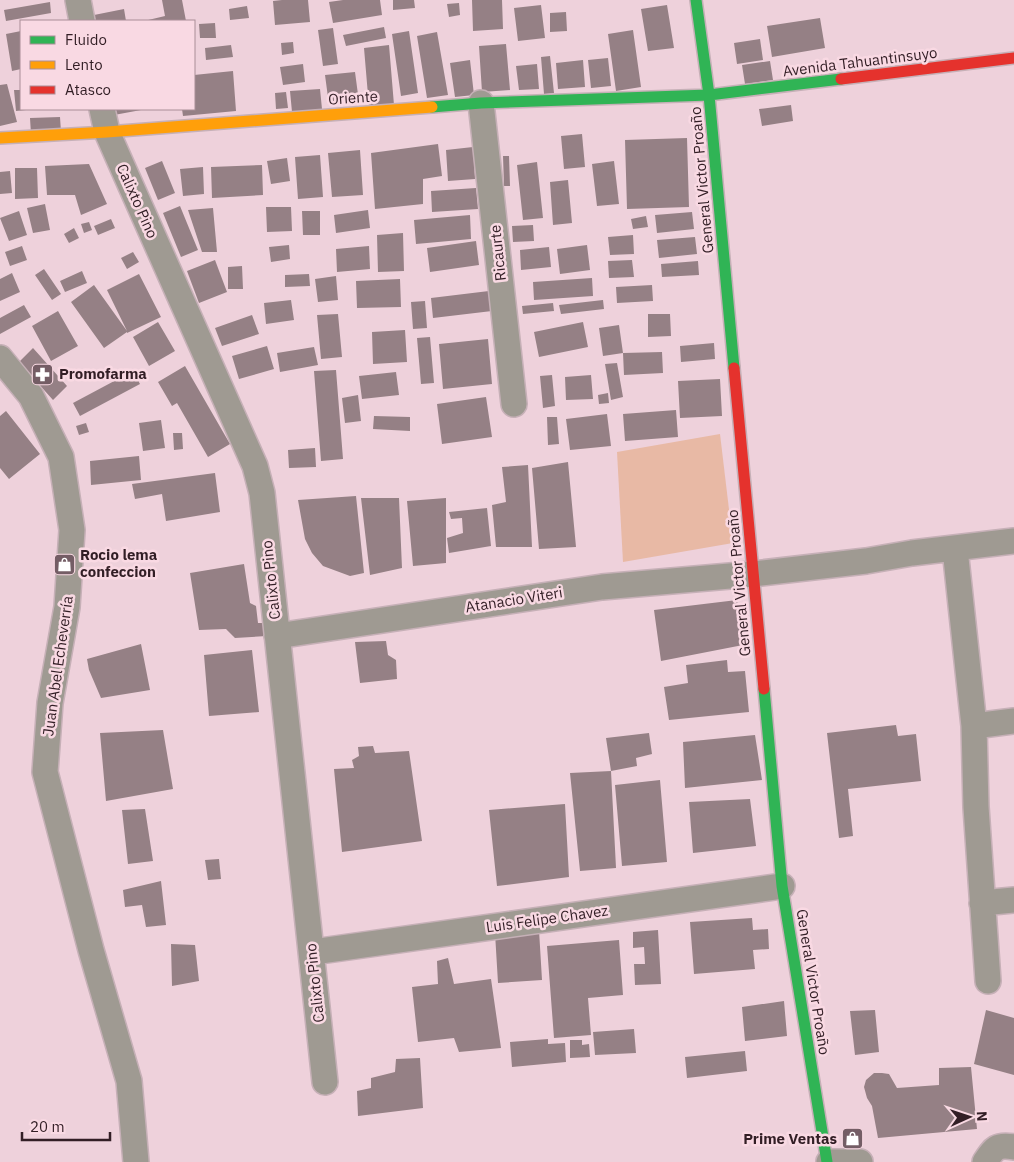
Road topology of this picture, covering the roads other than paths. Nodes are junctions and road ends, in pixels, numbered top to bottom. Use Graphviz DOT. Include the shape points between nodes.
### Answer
graph roads {
  1 [pos="78,0"];
  2 [pos="696,0"];
  3 [pos="82,20"];
  4 [pos="1014,58"];
  5 [pos="709,94"];
  6 [pos="481,103"];
  7 [pos="104,121"];
  8 [pos="0,138"];
  9 [pos="0,358"];
  10 [pos="514,404"];
  11 [pos="1014,541"];
  12 [pos="956,549"];
  13 [pos="753,574"];
  14 [pos="277,636"];
  15 [pos="1014,721"];
  16 [pos="974,726"];
  17 [pos="782,886"];
  18 [pos="1014,900"];
  19 [pos="982,903"];
  20 [pos="312,952"];
  21 [pos="988,982"];
  22 [pos="325,1082"];
  23 [pos="1014,1147"];
  24 [pos="136,1162"];
  25 [pos="828,1162"];
  26 [pos="860,1162"];
  27 [pos="985,1162"];
  1 -- 3 [label="street"];
  2 -- 5 [label="street, General Victor Proaño"];
  4 -- 5 [label="street, Avenida Tahuantinsuyo"];
  5 -- 6 [label="street, Oriente"];
  5 -- 13 [label="street, General Victor Proaño"];
  6 -- 7 [label="street, Oriente"];
  6 -- 10 [label="street, Ricaurte"];
  7 -- 8 [label="street, Oriente"];
  7 -- 14 [label="street, Calixto Pino" via="255,466 262,493"];
  9 -- 24 [label="street, Juan Abel Echeverría" via="30,396 61,457 72,530 67,606 50,703 45,772 129,1081"];
  11 -- 12 [label="street, Atanacio Viteri"];
  12 -- 13 [label="street, Atanacio Viteri"];
  12 -- 16 [label="street"];
  13 -- 14 [label="street, Atanacio Viteri" via="602,587"];
  13 -- 17 [label="street, General Victor Proaño"];
  14 -- 20 [label="street, Calixto Pino"];
  15 -- 16 [label="street"];
  16 -- 19 [label="street"];
  17 -- 20 [label="street, Luis Felipe Chavez"];
  17 -- 25 [label="street, General Victor Proaño"];
  18 -- 19 [label="street"];
  19 -- 21 [label="street"];
  20 -- 22 [label="street, Calixto Pino"];
  23 -- 27 [label="street" via="998,1146"];
  25 -- 26 [label="street"];
}
